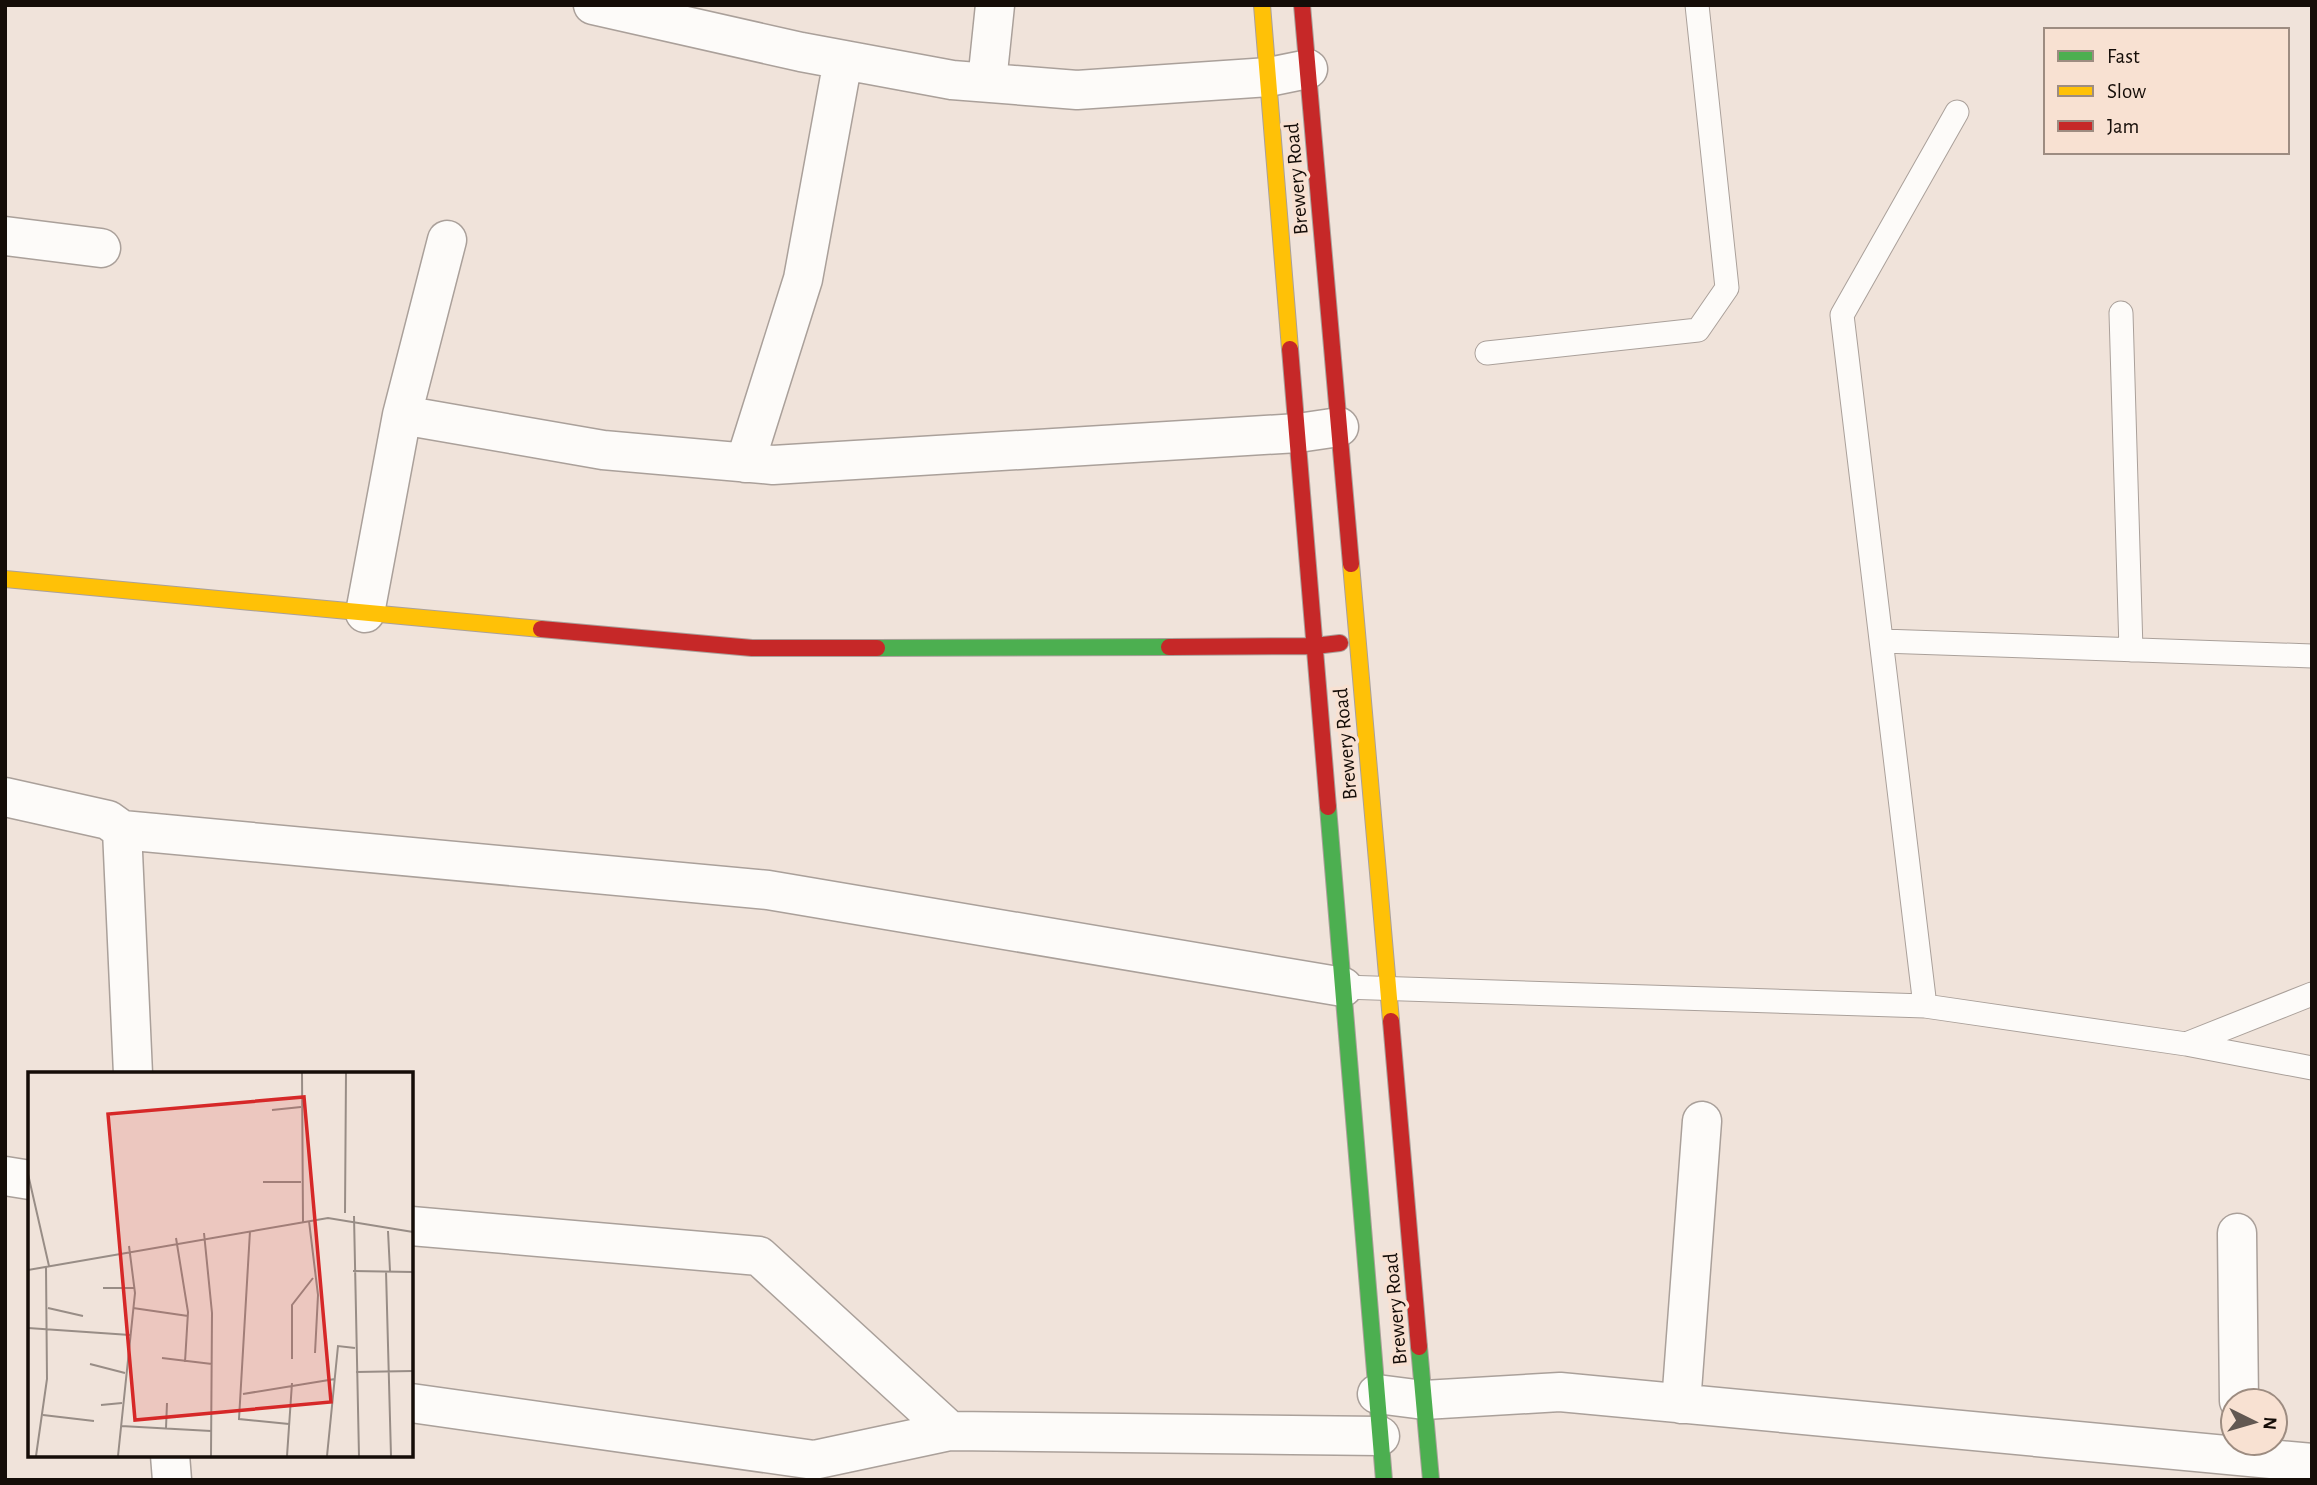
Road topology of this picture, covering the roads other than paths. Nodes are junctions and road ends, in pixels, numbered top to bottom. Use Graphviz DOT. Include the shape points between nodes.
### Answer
graph roads {
  1 [pos="593,5"];
  2 [pos="995,5"];
  3 [pos="1262,5"];
  4 [pos="1302,5"];
  5 [pos="1697,5"];
  6 [pos="643,11"];
  7 [pos="843,60"];
  8 [pos="1308,69"];
  9 [pos="1269,77"];
  10 [pos="988,82"];
  11 [pos="1957,112"];
  12 [pos="5,236"];
  13 [pos="447,240"];
  14 [pos="101,248"];
  15 [pos="2121,313"];
  16 [pos="1487,353"];
  17 [pos="402,415"];
  18 [pos="1339,427"];
  19 [pos="1298,433"];
  20 [pos="745,463"];
  21 [pos="5,579"];
  22 [pos="365,613"];
  23 [pos="1357,640"];
  24 [pos="1881,641"];
  25 [pos="1315,646"];
  26 [pos="2130,650"];
  27 [pos="2312,656"];
  28 [pos="5,797"];
  29 [pos="122,830"];
  30 [pos="1343,987"];
  31 [pos="1388,989"];
  32 [pos="2312,994"];
  33 [pos="1925,1006"];
  34 [pos="2186,1044"];
  35 [pos="2312,1068"];
  36 [pos="133,1072"];
  37 [pos="1702,1121"];
  38 [pos="5,1176"];
  39 [pos="28,1180"];
  40 [pos="413,1226"];
  41 [pos="2237,1233"];
  42 [pos="2239,1387"];
  43 [pos="1377,1394"];
  44 [pos="1424,1399"];
  45 [pos="413,1403"];
  46 [pos="1681,1404"];
  47 [pos="950,1431"];
  48 [pos="1380,1436"];
  49 [pos="2219,1448"];
  50 [pos="170,1457"];
  51 [pos="2278,1457"];
  52 [pos="2312,1463"];
  53 [pos="172,1480"];
  54 [pos="1384,1480"];
  55 [pos="1431,1480"];
  1 -- 6 [label="street"];
  2 -- 10 [label="street"];
  3 -- 9 [label="main road, Brewery Road"];
  4 -- 8 [label="main road, Brewery Road"];
  5 -- 16 [label="lane" via="1727,288 1698,330"];
  6 -- 7 [label="street"];
  7 -- 10 [label="street"];
  7 -- 20 [label="street" via="803,279"];
  8 -- 9 [label="street"];
  8 -- 18 [label="main road, Brewery Road"];
  9 -- 10 [label="street" via="1077,90"];
  9 -- 19 [label="main road, Brewery Road"];
  11 -- 24 [label="lane" via="1842,315"];
  12 -- 14 [label="street"];
  13 -- 17 [label="street"];
  15 -- 26 [label="lane"];
  17 -- 20 [label="street" via="603,450"];
  17 -- 22 [label="street"];
  18 -- 19 [label="street"];
  18 -- 23 [label="main road, Brewery Road"];
  19 -- 20 [label="street" via="773,465"];
  19 -- 25 [label="main road, Brewery Road"];
  21 -- 22 [label="main road"];
  22 -- 25 [label="main road" via="752,648"];
  23 -- 25 [label="main road"];
  23 -- 31 [label="main road, Brewery Road"];
  24 -- 26 [label="lane"];
  24 -- 33 [label="lane"];
  25 -- 30 [label="main road, Brewery Road"];
  26 -- 27 [label="lane"];
  28 -- 29 [label="street" via="108,820"];
  29 -- 30 [label="street" via="768,890"];
  29 -- 36 [label="street"];
  30 -- 31 [label="lane"];
  30 -- 43 [label="main road, Brewery Road"];
  31 -- 33 [label="lane"];
  31 -- 44 [label="main road, Brewery Road"];
  32 -- 34 [label="lane"];
  33 -- 34 [label="lane"];
  34 -- 35 [label="lane"];
  37 -- 46 [label="street"];
  38 -- 39 [label="street"];
  40 -- 47 [label="street" via="759,1256"];
  41 -- 42 [label="street"];
  43 -- 44 [label="street"];
  43 -- 48 [label="main road, Brewery Road"];
  44 -- 46 [label="street" via="1560,1392"];
  44 -- 55 [label="main road, Brewery Road"];
  45 -- 47 [label="street" via="814,1460"];
  46 -- 49 [label="street"];
  47 -- 48 [label="street"];
  48 -- 54 [label="main road, Brewery Road"];
  50 -- 53 [label="street"];
  51 -- 52 [label="street"];
}
